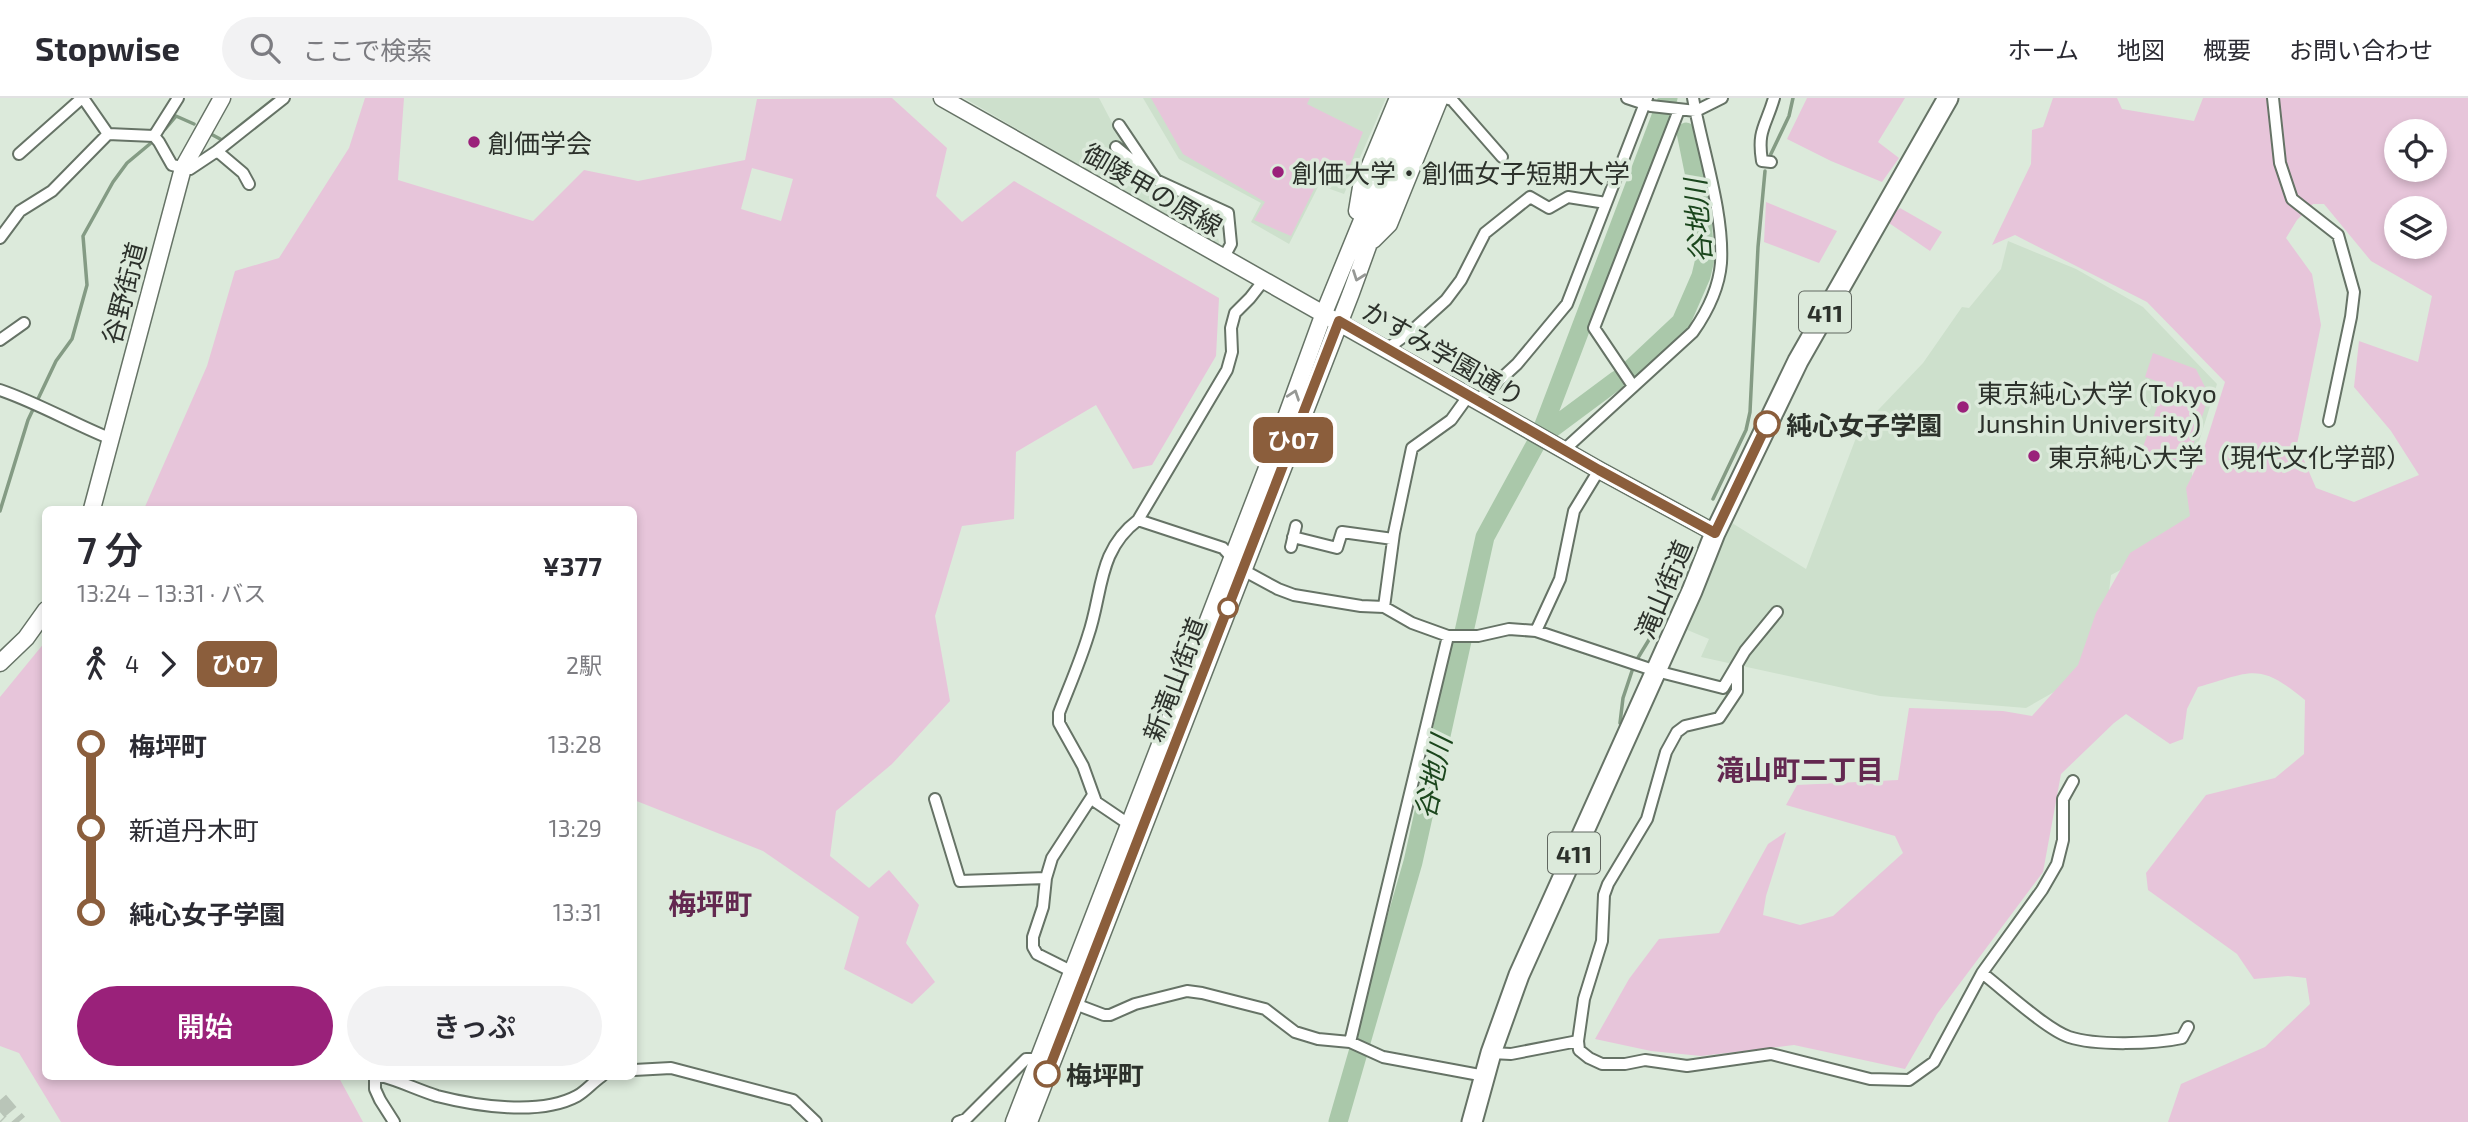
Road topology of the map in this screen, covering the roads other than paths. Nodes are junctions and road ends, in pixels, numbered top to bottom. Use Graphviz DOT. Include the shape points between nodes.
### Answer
graph roads {
  1 [pos="83,98"];
  2 [pos="178,98"];
  3 [pos="222,98"];
  4 [pos="284,98"];
  5 [pos="943,98"];
  6 [pos="1398,98"];
  7 [pos="1412,98"];
  8 [pos="1427,98"];
  9 [pos="1440,98"];
  10 [pos="1445,98"];
  11 [pos="1627,98"];
  12 [pos="1693,98"];
  13 [pos="1723,98"];
  14 [pos="1774,98"];
  15 [pos="1948,98"];
  16 [pos="2273,98"];
  17 [pos="1648,103"];
  18 [pos="1677,109"];
  19 [pos="1696,111"];
  20 [pos="1119,125"];
  21 [pos="108,134"];
  22 [pos="154,136"];
  23 [pos="1116,147"];
  24 [pos="217,151"];
  25 [pos="19,154"];
  26 [pos="1502,157"];
  27 [pos="1771,162"];
  28 [pos="183,169"];
  29 [pos="1156,180"];
  30 [pos="249,184"];
  31 [pos="1606,203"];
  32 [pos="0,238"];
  33 [pos="1370,243"];
  34 [pos="1351,245"];
  35 [pos="1224,257"];
  36 [pos="1264,280"];
  37 [pos="1324,313"];
  38 [pos="1339,321"];
  39 [pos="24,323"];
  40 [pos="0,340"];
  41 [pos="1387,349"];
  42 [pos="1633,386"];
  43 [pos="0,390"];
  44 [pos="1474,397"];
  45 [pos="2329,421"];
  46 [pos="109,438"];
  47 [pos="1562,448"];
  48 [pos="1599,470"];
  49 [pos="93,506"];
  50 [pos="1138,520"];
  51 [pos="1715,533"];
  52 [pos="1294,537"];
  53 [pos="1393,539"];
  54 [pos="1237,565"];
  55 [pos="1384,607"];
  56 [pos="1777,612"];
  57 [pos="42,616"];
  58 [pos="1536,631"];
  59 [pos="1450,636"];
  60 [pos="0,663"];
  61 [pos="1737,664"];
  62 [pos="1656,671"];
  63 [pos="2073,781"];
  64 [pos="1093,795"];
  65 [pos="935,799"];
  66 [pos="1130,825"];
  67 [pos="1046,878"];
  68 [pos="1102,916"];
  69 [pos="1073,972"];
  70 [pos="1982,973"];
  71 [pos="1075,1004"];
  72 [pos="2188,1027"];
  73 [pos="1578,1041"];
  74 [pos="1352,1043"];
  75 [pos="1491,1053"];
  76 [pos="1039,1059"];
  77 [pos="637,1070"];
  78 [pos="1485,1076"];
  79 [pos="375,1080"];
  80 [pos="392,1080"];
  81 [pos="597,1080"];
  82 [pos="394,1122"];
  83 [pos="816,1122"];
  84 [pos="958,1122"];
  85 [pos="1014,1122"];
  86 [pos="1029,1122"];
  87 [pos="1472,1122"];
  1 -- 21 [label="street"];
  1 -- 25 [label="street"];
  2 -- 22 [label="street"];
  3 -- 28 [label="main road, 谷野街道"];
  4 -- 24 [label="street"];
  5 -- 35 [label="main road, 御陵甲の原線"];
  6 -- 34 [label="main road" via="1361,187"];
  7 -- 34 [label="main road, 新滝山街道"];
  8 -- 33 [label="main road, 新滝山街道"];
  9 -- 33 [label="main road" via="1389,224"];
  10 -- 26 [label="street" via="1482,126"];
  11 -- 17 [label="street"];
  12 -- 19 [label="street"];
  13 -- 19 [label="street"];
  14 -- 27 [label="street" via="1759,144 1762,161"];
  15 -- 51 [label="highway, 滝山街道 / 411" via="1798,361"];
  16 -- 45 [label="street" via="2280,163 2292,198 2338,235 2354,292"];
  17 -- 18 [label="street"];
  17 -- 31 [label="street"];
  18 -- 19 [label="street"];
  18 -- 42 [label="street" via="1594,328"];
  19 -- 42 [label="street" via="1716,210 1721,265 1704,316 1693,332"];
  20 -- 29 [label="street"];
  21 -- 22 [label="street"];
  21 -- 32 [label="street" via="52,191 20,211"];
  22 -- 28 [label="street" via="172,165"];
  23 -- 29 [label="street"];
  24 -- 28 [label="street"];
  24 -- 30 [label="street"];
  28 -- 46 [label="main road, 谷野街道"];
  29 -- 35 [label="street" via="1228,213 1231,244"];
  31 -- 41 [label="street" via="1568,197 1549,208 1530,197 1485,233 1446,300"];
  31 -- 44 [label="street" via="1567,304 1517,364"];
  33 -- 38 [label="main road, 新滝山街道, one-way"];
  34 -- 37 [label="main road, 新滝山街道"];
  35 -- 36 [label="main road, 御陵甲の原線"];
  36 -- 37 [label="main road, 御陵甲の原線"];
  36 -- 50 [label="street" via="1235,313 1227,370"];
  37 -- 38 [label="main road, 御陵甲の原線"];
  54 -- 37 [label="main road, 新滝山街道, one-way"];
  38 -- 41 [label="main road, かすみ学園通り"];
  38 -- 54 [label="main road, 新滝山街道"];
  39 -- 40 [label="street"];
  41 -- 44 [label="main road, かすみ学園通り"];
  42 -- 47 [label="street"];
  43 -- 46 [label="street"];
  44 -- 47 [label="main road, かすみ学園通り"];
  44 -- 53 [label="street" via="1412,448"];
  46 -- 49 [label="main road, 谷野街道"];
  47 -- 48 [label="main road"];
  48 -- 51 [label="main road"];
  48 -- 58 [label="street" via="1574,511 1560,579"];
  50 -- 54 [label="street" via="1223,548"];
  50 -- 64 [label="street" via="1125,530 1105,563 1089,635 1059,713 1059,723"];
  51 -- 62 [label="highway, 滝山街道 / 411"];
  52 -- 53 [label="street" via="1337,548 1342,532"];
  53 -- 55 [label="street"];
  54 -- 55 [label="street" via="1294,595"];
  54 -- 66 [label="main road, 新滝山街道"];
  54 -- 68 [label="main road, 新滝山街道"];
  55 -- 59 [label="street"];
  56 -- 61 [label="street"];
  57 -- 60 [label="main road"];
  58 -- 59 [label="street" via="1509,629"];
  58 -- 62 [label="street"];
  59 -- 74 [label="street"];
  61 -- 62 [label="street" via="1723,688"];
  61 -- 73 [label="street" via="1737,691 1719,718 1677,732 1666,752 1647,819 1608,884 1602,941 1584,999"];
  62 -- 75 [label="highway, 滝山街道 / 411" via="1520,975"];
  63 -- 70 [label="street" via="2063,799 2063,840 2057,864"];
  64 -- 66 [label="street" via="1096,802"];
  64 -- 67 [label="street" via="1052,858"];
  65 -- 67 [label="street" via="960,881"];
  66 -- 68 [label="main road, 新滝山街道"];
  67 -- 69 [label="street" via="1032,947"];
  68 -- 69 [label="main road, 新滝山街道"];
  68 -- 71 [label="main road, 新滝山街道"];
  69 -- 76 [label="main road, 新滝山街道"];
  70 -- 72 [label="street" via="2067,1036 2082,1040 2161,1043 2182,1038"];
  70 -- 73 [label="street" via="1934,1062 1909,1080 1870,1079 1772,1054 1687,1066 1645,1060 1602,1064 1579,1050"];
  71 -- 74 [label="street" via="1110,1015 1163,997 1202,993 1265,1009 1295,1032"];
  71 -- 86 [label="main road, 新滝山街道"];
  73 -- 75 [label="street" via="1511,1054"];
  74 -- 78 [label="street" via="1378,1056"];
  75 -- 78 [label="highway, 滝山街道 / 411"];
  76 -- 84 [label="street" via="1026,1059"];
  76 -- 85 [label="main road, 新滝山街道"];
  77 -- 83 [label="street" via="671,1068 793,1100"];
  78 -- 87 [label="highway, 滝山街道 / 411"];
  79 -- 82 [label="street" via="375,1089"];
  80 -- 81 [label="street" via="438,1096 521,1108 577,1096"];
}
